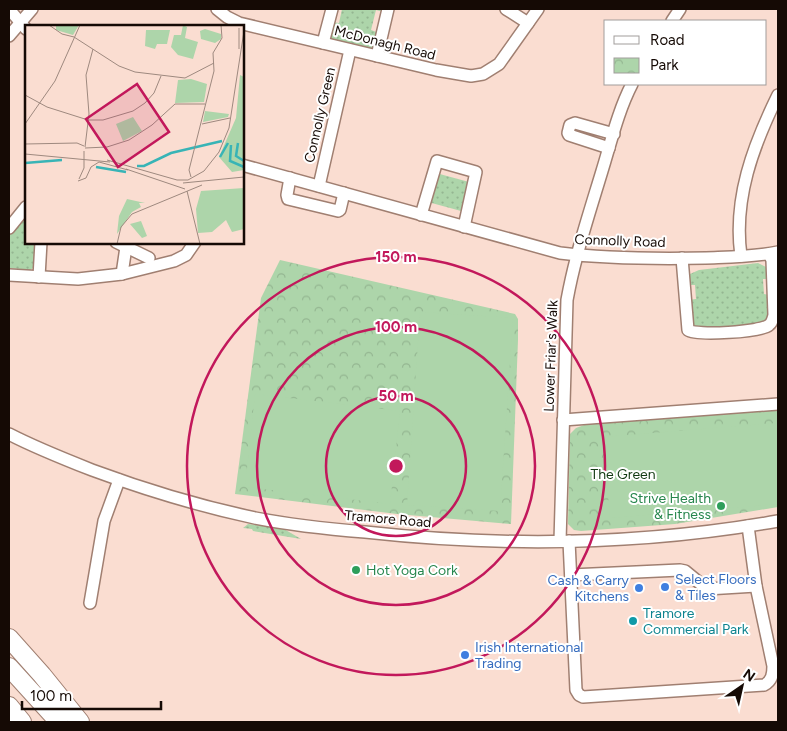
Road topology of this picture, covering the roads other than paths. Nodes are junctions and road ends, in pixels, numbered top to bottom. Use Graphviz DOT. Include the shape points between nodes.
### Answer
graph roads {
  1 [pos="9,9"];
  2 [pos="32,9"];
  3 [pos="217,9"];
  4 [pos="332,9"];
  5 [pos="388,9"];
  6 [pos="506,9"];
  7 [pos="538,9"];
  8 [pos="680,9"];
  9 [pos="673,20"];
  10 [pos="528,23"];
  11 [pos="23,26"];
  12 [pos="9,36"];
  13 [pos="323,43"];
  14 [pos="350,50"];
  15 [pos="376,56"];
  16 [pos="632,85"];
  17 [pos="778,95"];
  18 [pos="772,122"];
  19 [pos="614,134"];
  20 [pos="609,148"];
  21 [pos="244,166"];
  22 [pos="290,178"];
  23 [pos="319,186"];
  24 [pos="344,193"];
  25 [pos="25,208"];
  26 [pos="421,215"];
  27 [pos="464,227"];
  28 [pos="9,228"];
  29 [pos="41,244"];
  30 [pos="194,244"];
  31 [pos="121,245"];
  32 [pos="774,253"];
  33 [pos="577,255"];
  34 [pos="741,256"];
  35 [pos="149,258"];
  36 [pos="682,258"];
  37 [pos="122,274"];
  38 [pos="9,275"];
  39 [pos="39,277"];
  40 [pos="778,404"];
  41 [pos="563,420"];
  42 [pos="9,434"];
  43 [pos="120,480"];
  44 [pos="778,521"];
  45 [pos="748,526"];
  46 [pos="565,541"];
  47 [pos="571,575"];
  48 [pos="756,586"];
  49 [pos="90,603"];
  50 [pos="9,638"];
  51 [pos="9,667"];
  52 [pos="9,679"];
  53 [pos="9,706"];
  54 [pos="9,718"];
  55 [pos="12,722"];
  56 [pos="22,722"];
  57 [pos="44,722"];
  58 [pos="58,722"];
  59 [pos="80,722"];
  1 -- 11 [label="street"];
  2 -- 11 [label="street"];
  3 -- 13 [label="street, McDonagh Road" via="238,23"];
  4 -- 13 [label="street"];
  5 -- 15 [label="street"];
  6 -- 10 [label="street"];
  7 -- 10 [label="street, McDonagh Road"];
  8 -- 9 [label="street"];
  10 -- 15 [label="street, McDonagh Road" via="499,64 477,75 463,76"];
  11 -- 12 [label="street"];
  13 -- 14 [label="street, McDonagh Road"];
  14 -- 15 [label="street, McDonagh Road"];
  14 -- 23 [label="street, Connolly Green"];
  16 -- 19 [label="street, Lower Friar's Walk"];
  17 -- 18 [label="street"];
  18 -- 34 [label="street" via="750,161 742,190 738,226"];
  19 -- 20 [label="street, Lower Friar's Walk"];
  19 -- 20 [label="street" via="575,123 570,125 569,135"];
  20 -- 33 [label="street, Lower Friar's Walk"];
  21 -- 22 [label="street, Connolly Road"];
  22 -- 23 [label="street, Connolly Road"];
  22 -- 24 [label="street" via="288,198 338,211"];
  23 -- 24 [label="street, Connolly Road"];
  24 -- 26 [label="street, Connolly Road"];
  25 -- 28 [label="street"];
  26 -- 27 [label="street, Connolly Road"];
  26 -- 27 [label="street" via="437,160 476,172"];
  27 -- 33 [label="street, Connolly Road"];
  29 -- 39 [label="street"];
  30 -- 37 [label="street" via="186,255 174,261"];
  31 -- 35 [label="street"];
  31 -- 37 [label="street"];
  32 -- 34 [label="street, Connolly Road"];
  32 -- 36 [label="street" via="773,321 764,328 730,332 696,333 688,330"];
  33 -- 36 [label="street, Connolly Road"];
  33 -- 41 [label="street, Lower Friar's Walk" via="566,311"];
  34 -- 36 [label="street, Connolly Road"];
  37 -- 39 [label="street" via="78,279"];
  38 -- 39 [label="street"];
  40 -- 41 [label="street"];
  41 -- 46 [label="street, Lower Friar's Walk"];
  42 -- 43 [label="street, Tramore Road"];
  43 -- 46 [label="street, Tramore Road" via="227,512 312,527 427,538"];
  43 -- 49 [label="street" via="104,521"];
  44 -- 45 [label="street, Tramore Road"];
  45 -- 46 [label="street, Tramore Road" via="691,534"];
  45 -- 48 [label="street"];
  46 -- 47 [label="street, Lower Friar's Walk"];
  47 -- 48 [label="street" via="680,570 707,589"];
  47 -- 48 [label="street, Lower Friar's Walk" via="576,690 588,698 769,683 773,666"];
  50 -- 59 [label="highway"];
  51 -- 58 [label="highway"];
  52 -- 57 [label="highway"];
  53 -- 56 [label="highway"];
  54 -- 55 [label="highway"];
}
